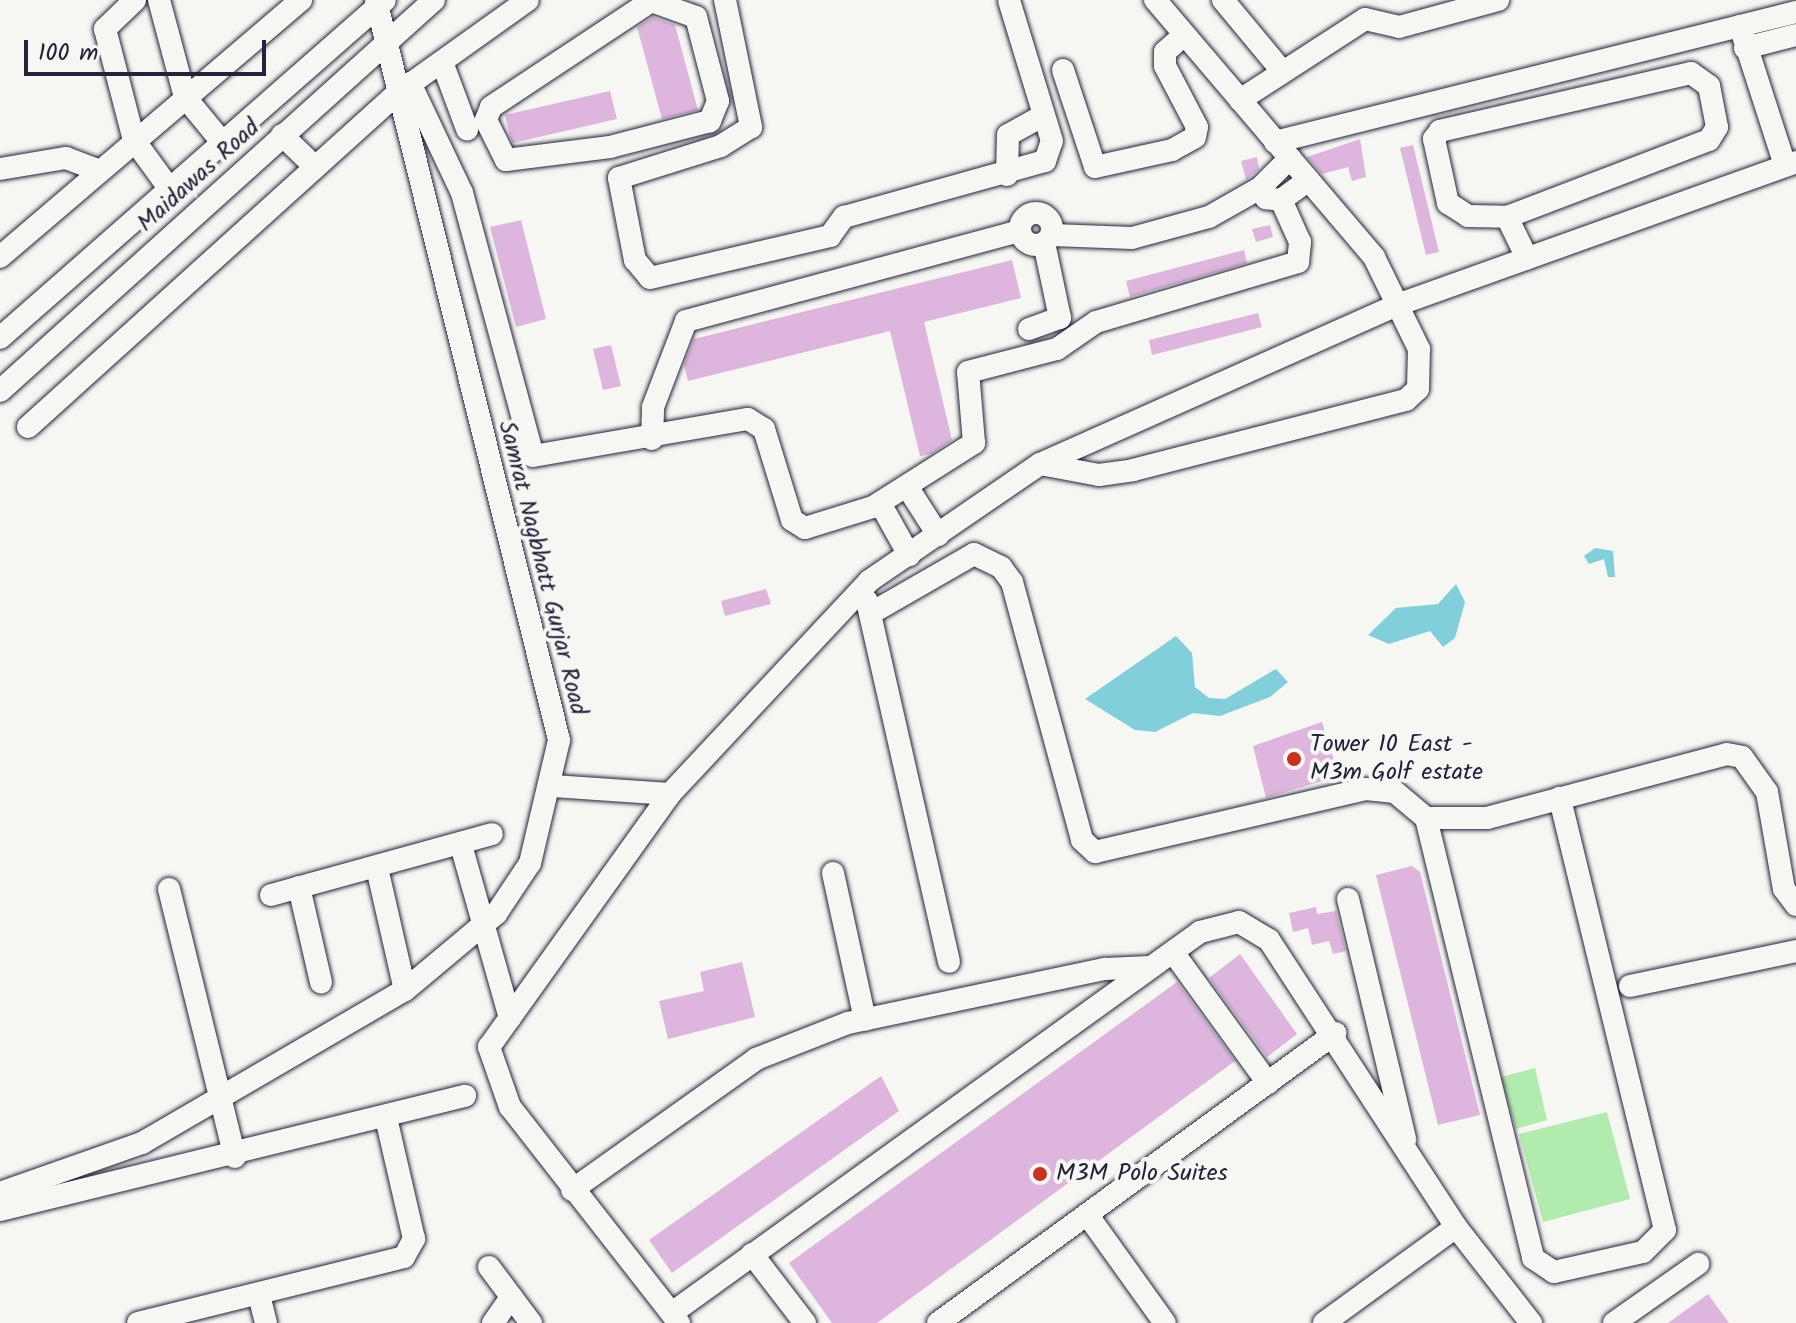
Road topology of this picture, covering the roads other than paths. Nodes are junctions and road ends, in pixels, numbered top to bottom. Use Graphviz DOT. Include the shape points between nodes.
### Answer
graph roads {
  1 [pos="135,0"];
  2 [pos="159,0"];
  3 [pos="301,0"];
  4 [pos="434,0"];
  5 [pos="528,0"];
  6 [pos="725,0"];
  7 [pos="1009,0"];
  8 [pos="1155,0"];
  9 [pos="1223,0"];
  10 [pos="1498,0"];
  11 [pos="380,2"];
  12 [pos="1364,10"];
  13 [pos="1796,12"];
  14 [pos="1796,35"];
  15 [pos="1183,36"];
  16 [pos="1742,37"];
  17 [pos="386,41"];
  18 [pos="442,62"];
  19 [pos="1063,70"];
  20 [pos="1282,71"];
  21 [pos="404,88"];
  22 [pos="185,97"];
  23 [pos="1240,100"];
  24 [pos="1044,115"];
  25 [pos="476,124"];
  26 [pos="282,135"];
  27 [pos="134,140"];
  28 [pos="443,140"];
  29 [pos="222,142"];
  30 [pos="1283,150"];
  31 [pos="1790,164"];
  32 [pos="315,167"];
  33 [pos="0,169"];
  34 [pos="97,170"];
  35 [pos="1007,175"];
  36 [pos="1309,180"];
  37 [pos="169,188"];
  38 [pos="1260,188"];
  39 [pos="1281,200"];
  40 [pos="1507,217"];
  41 [pos="1048,239"];
  42 [pos="0,257"];
  43 [pos="1527,258"];
  44 [pos="1400,304"];
  45 [pos="1029,329"];
  46 [pos="0,338"];
  47 [pos="0,391"];
  48 [pos="28,427"];
  49 [pos="652,439"];
  50 [pos="1040,464"];
  51 [pos="908,488"];
  52 [pos="880,503"];
  53 [pos="938,535"];
  54 [pos="909,555"];
  55 [pos="860,590"];
  56 [pos="873,612"];
  57 [pos="553,786"];
  58 [pos="670,794"];
  59 [pos="1560,798"];
  60 [pos="1426,818"];
  61 [pos="492,834"];
  62 [pos="461,845"];
  63 [pos="377,868"];
  64 [pos="833,873"];
  65 [pos="299,887"];
  66 [pos="169,889"];
  67 [pos="271,895"];
  68 [pos="1348,899"];
  69 [pos="1796,905"];
  70 [pos="483,927"];
  71 [pos="1796,951"];
  72 [pos="1173,952"];
  73 [pos="949,962"];
  74 [pos="1150,967"];
  75 [pos="321,982"];
  76 [pos="1630,986"];
  77 [pos="405,990"];
  78 [pos="510,1018"];
  79 [pos="865,1020"];
  80 [pos="1335,1033"];
  81 [pos="1268,1083"];
  82 [pos="465,1096"];
  83 [pos="223,1099"];
  84 [pos="386,1118"];
  85 [pos="1405,1145"];
  86 [pos="235,1157"];
  87 [pos="572,1190"];
  88 [pos="0,1193"];
  89 [pos="0,1210"];
  90 [pos="1089,1217"];
  91 [pos="1456,1227"];
  92 [pos="752,1254"];
  93 [pos="1698,1264"];
  94 [pos="489,1267"];
  95 [pos="259,1295"];
  96 [pos="511,1297"];
  97 [pos="676,1318"];
  98 [pos="953,1319"];
  99 [pos="138,1323"];
  100 [pos="266,1323"];
  101 [pos="493,1323"];
  102 [pos="531,1323"];
  103 [pos="805,1323"];
  104 [pos="1165,1323"];
  105 [pos="1324,1323"];
  106 [pos="1531,1323"];
  107 [pos="1614,1323"];
  1 -- 27 [label="street" via="105,29"];
  2 -- 22 [label="street"];
  3 -- 22 [label="street"];
  4 -- 17 [label="street, Maidawas Road"];
  5 -- 18 [label="street"];
  6 -- 35 [label="street" via="751,127 721,146 619,178 641,273 650,278 830,236 844,217"];
  7 -- 24 [label="street"];
  8 -- 15 [label="street"];
  9 -- 20 [label="street"];
  10 -- 12 [label="street" via="1399,27"];
  11 -- 17 [label="street, Samrat Nagbhatt Gurjar Road"];
  11 -- 29 [label="street, Maidawas Road"];
  12 -- 20 [label="street"];
  13 -- 16 [label="street"];
  14 -- 16 [label="street"];
  15 -- 19 [label="street" via="1165,52 1165,66 1197,127 1195,137 1172,150 1095,167"];
  15 -- 23 [label="street"];
  16 -- 30 [label="street"];
  16 -- 31 [label="street"];
  17 -- 21 [label="street, Samrat Nagbhatt Gurjar Road"];
  17 -- 26 [label="street, Maidawas Road"];
  18 -- 21 [label="street"];
  18 -- 25 [label="street"];
  20 -- 23 [label="street"];
  21 -- 28 [label="street"];
  21 -- 32 [label="street"];
  21 -- 57 [label="street, Samrat Nagbhatt Gurjar Road" via="559,740"];
  22 -- 27 [label="street"];
  22 -- 29 [label="street"];
  23 -- 30 [label="street"];
  24 -- 35 [label="street" via="1008,135"];
  24 -- 35 [label="street" via="1054,151"];
  25 -- 25 [label="street" via="507,93 637,5 671,3 696,17 718,101 700,127 521,163 506,160"];
  25 -- 28 [label="street"];
  26 -- 32 [label="street"];
  26 -- 47 [label="street, Maidawas Road"];
  27 -- 34 [label="street"];
  27 -- 37 [label="street"];
  28 -- 49 [label="street" via="530,452 561,457"];
  29 -- 37 [label="street, Maidawas Road"];
  30 -- 36 [label="street"];
  30 -- 38 [label="street"];
  31 -- 43 [label="street"];
  32 -- 48 [label="street"];
  33 -- 34 [label="street" via="66,158"];
  34 -- 42 [label="street"];
  36 -- 39 [label="street"];
  36 -- 44 [label="street" via="1374,257"];
  37 -- 46 [label="street, Maidawas Road"];
  38 -- 39 [label="street" via="1266,198"];
  38 -- 41 [label="street" via="1209,217 1132,238"];
  39 -- 51 [label="street" via="1300,242 1298,262 1267,277 1096,322 1057,349 968,372 974,443"];
  40 -- 40 [label="street" via="1456,213 1434,139 1440,131 1691,73 1709,86 1717,127 1709,140"];
  40 -- 43 [label="street"];
  41 -- 45 [label="street" via="1060,318"];
  41 -- 49 [label="street" via="1029,244 1020,231 686,321 653,407"];
  43 -- 44 [label="street"];
  44 -- 50 [label="street"];
  44 -- 50 [label="street" via="1420,373 1418,389 1406,400 1133,470 1099,475"];
  49 -- 52 [label="street" via="757,422 797,527"];
  50 -- 53 [label="street"];
  51 -- 52 [label="street"];
  51 -- 53 [label="street"];
  52 -- 54 [label="street"];
  53 -- 54 [label="street"];
  54 -- 55 [label="street"];
  55 -- 56 [label="street"];
  55 -- 58 [label="street"];
  56 -- 60 [label="street" via="974,554 1001,567 1012,582 1082,840 1095,852 1366,789 1395,792"];
  56 -- 73 [label="street"];
  57 -- 58 [label="street"];
  57 -- 70 [label="street, Samrat Nagbhatt Gurjar Road" via="518,888"];
  58 -- 78 [label="street"];
  59 -- 60 [label="street" via="1487,818"];
  59 -- 60 [label="street" via="1665,1230 1643,1252 1554,1272 1533,1258"];
  59 -- 69 [label="street" via="1727,754 1742,757 1767,792 1784,889"];
  61 -- 62 [label="street"];
  62 -- 63 [label="street"];
  62 -- 70 [label="street"];
  63 -- 65 [label="street"];
  63 -- 77 [label="street"];
  64 -- 79 [label="street"];
  65 -- 67 [label="street"];
  65 -- 75 [label="street"];
  66 -- 83 [label="street"];
  68 -- 85 [label="street"];
  70 -- 77 [label="street, Samrat Nagbhatt Gurjar Road"];
  70 -- 78 [label="street"];
  71 -- 76 [label="street"];
  72 -- 74 [label="street"];
  72 -- 80 [label="street" via="1222,924 1256,929"];
  72 -- 81 [label="street"];
  74 -- 79 [label="street" via="1105,969"];
  74 -- 92 [label="street"];
  77 -- 83 [label="street, Samrat Nagbhatt Gurjar Road"];
  78 -- 87 [label="street" via="489,1047 492,1074"];
  79 -- 87 [label="street" via="756,1059"];
  80 -- 81 [label="street"];
  80 -- 85 [label="street"];
  81 -- 90 [label="street"];
  82 -- 84 [label="street"];
  83 -- 86 [label="street"];
  83 -- 88 [label="street, Samrat Nagbhatt Gurjar Road" via="142,1143"];
  84 -- 86 [label="street"];
  84 -- 95 [label="street" via="412,1247 390,1265"];
  85 -- 91 [label="street"];
  86 -- 89 [label="street"];
  87 -- 97 [label="street"];
  90 -- 98 [label="street"];
  90 -- 104 [label="street"];
  91 -- 105 [label="street"];
  91 -- 106 [label="street"];
  92 -- 97 [label="street"];
  92 -- 103 [label="street"];
  93 -- 107 [label="street"];
  94 -- 96 [label="street"];
  95 -- 99 [label="street"];
  95 -- 100 [label="street"];
  96 -- 101 [label="street"];
  96 -- 102 [label="street"];
}
